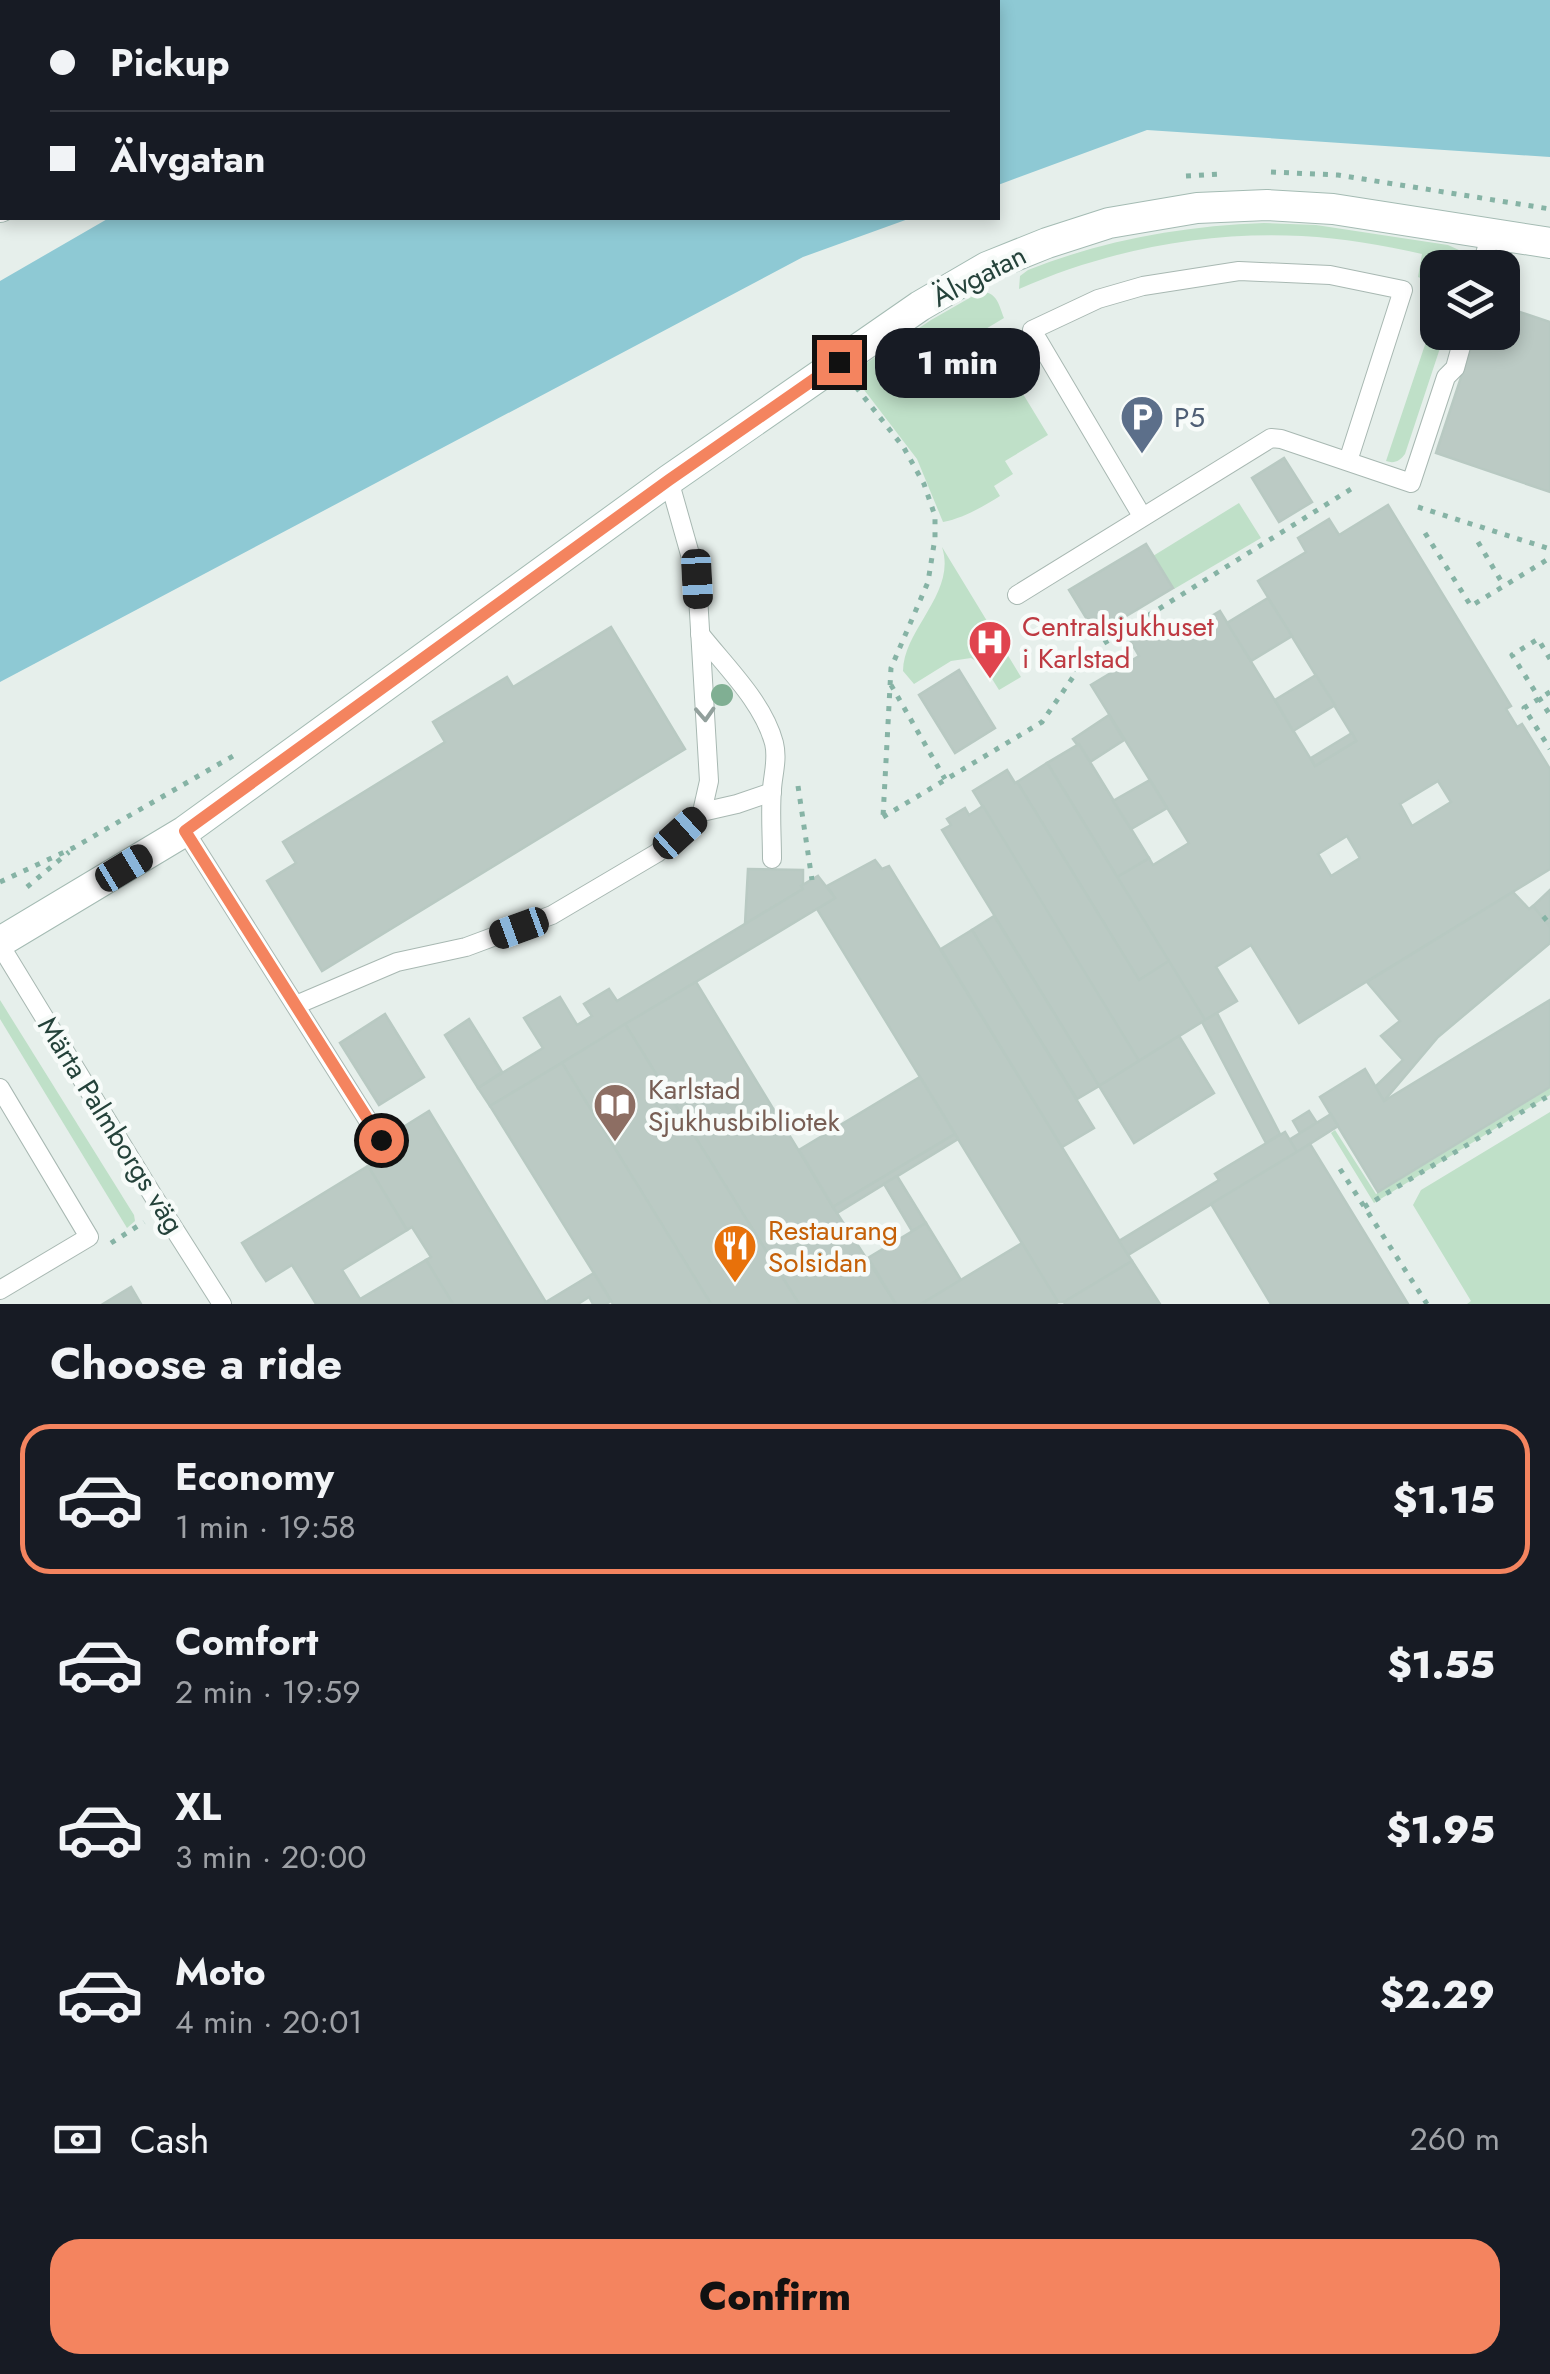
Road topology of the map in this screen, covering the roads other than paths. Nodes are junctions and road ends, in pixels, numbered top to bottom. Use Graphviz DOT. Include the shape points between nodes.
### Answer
graph roads {
  1 [pos="1492,233"];
  2 [pos="1550,243"];
  3 [pos="1487,250"];
  4 [pos="1448,350"];
  5 [pos="1460,350"];
  6 [pos="1446,377"];
  7 [pos="1348,461"];
  8 [pos="669,480"];
  9 [pos="1142,516"];
  10 [pos="1017,595"];
  11 [pos="700,634"];
  12 [pos="772,792"];
  13 [pos="702,812"];
  14 [pos="185,831"];
  15 [pos="772,860"];
  16 [pos="0,944"];
  17 [pos="296,1005"];
  18 [pos="0,1088"];
  19 [pos="381,1140"];
  20 [pos="0,1290"];
  21 [pos="222,1304"];
  1 -- 2 [label="street, Älvgatan"];
  1 -- 3 [label="lane"];
  1 -- 8 [label="street, Älvgatan" via="1266,205 1109,223 987,267 920,306"];
  4 -- 6 [label="lane"];
  5 -- 6 [label="lane"];
  6 -- 7 [label="lane" via="1411,482"];
  7 -- 9 [label="lane" via="1271,438"];
  7 -- 9 [label="lane" via="1404,290 1330,276 1239,271 1143,286 1032,330"];
  8 -- 11 [label="lane" via="697,579"];
  8 -- 14 [label="street, Älvgatan"];
  9 -- 10 [label="lane"];
  11 -- 12 [label="lane" via="768,727 776,754"];
  11 -- 13 [label="lane, one-way" via="709,781"];
  12 -- 13 [label="lane"];
  12 -- 15 [label="lane"];
  13 -- 17 [label="lane" via="657,853 552,915 466,947 397,962"];
  14 -- 16 [label="street, Älvgatan"];
  14 -- 17 [label="lane"];
  16 -- 21 [label="lane, Märta Palmborgs väg"];
  17 -- 19 [label="lane"];
  18 -- 20 [label="lane" via="89,1237"];
}
